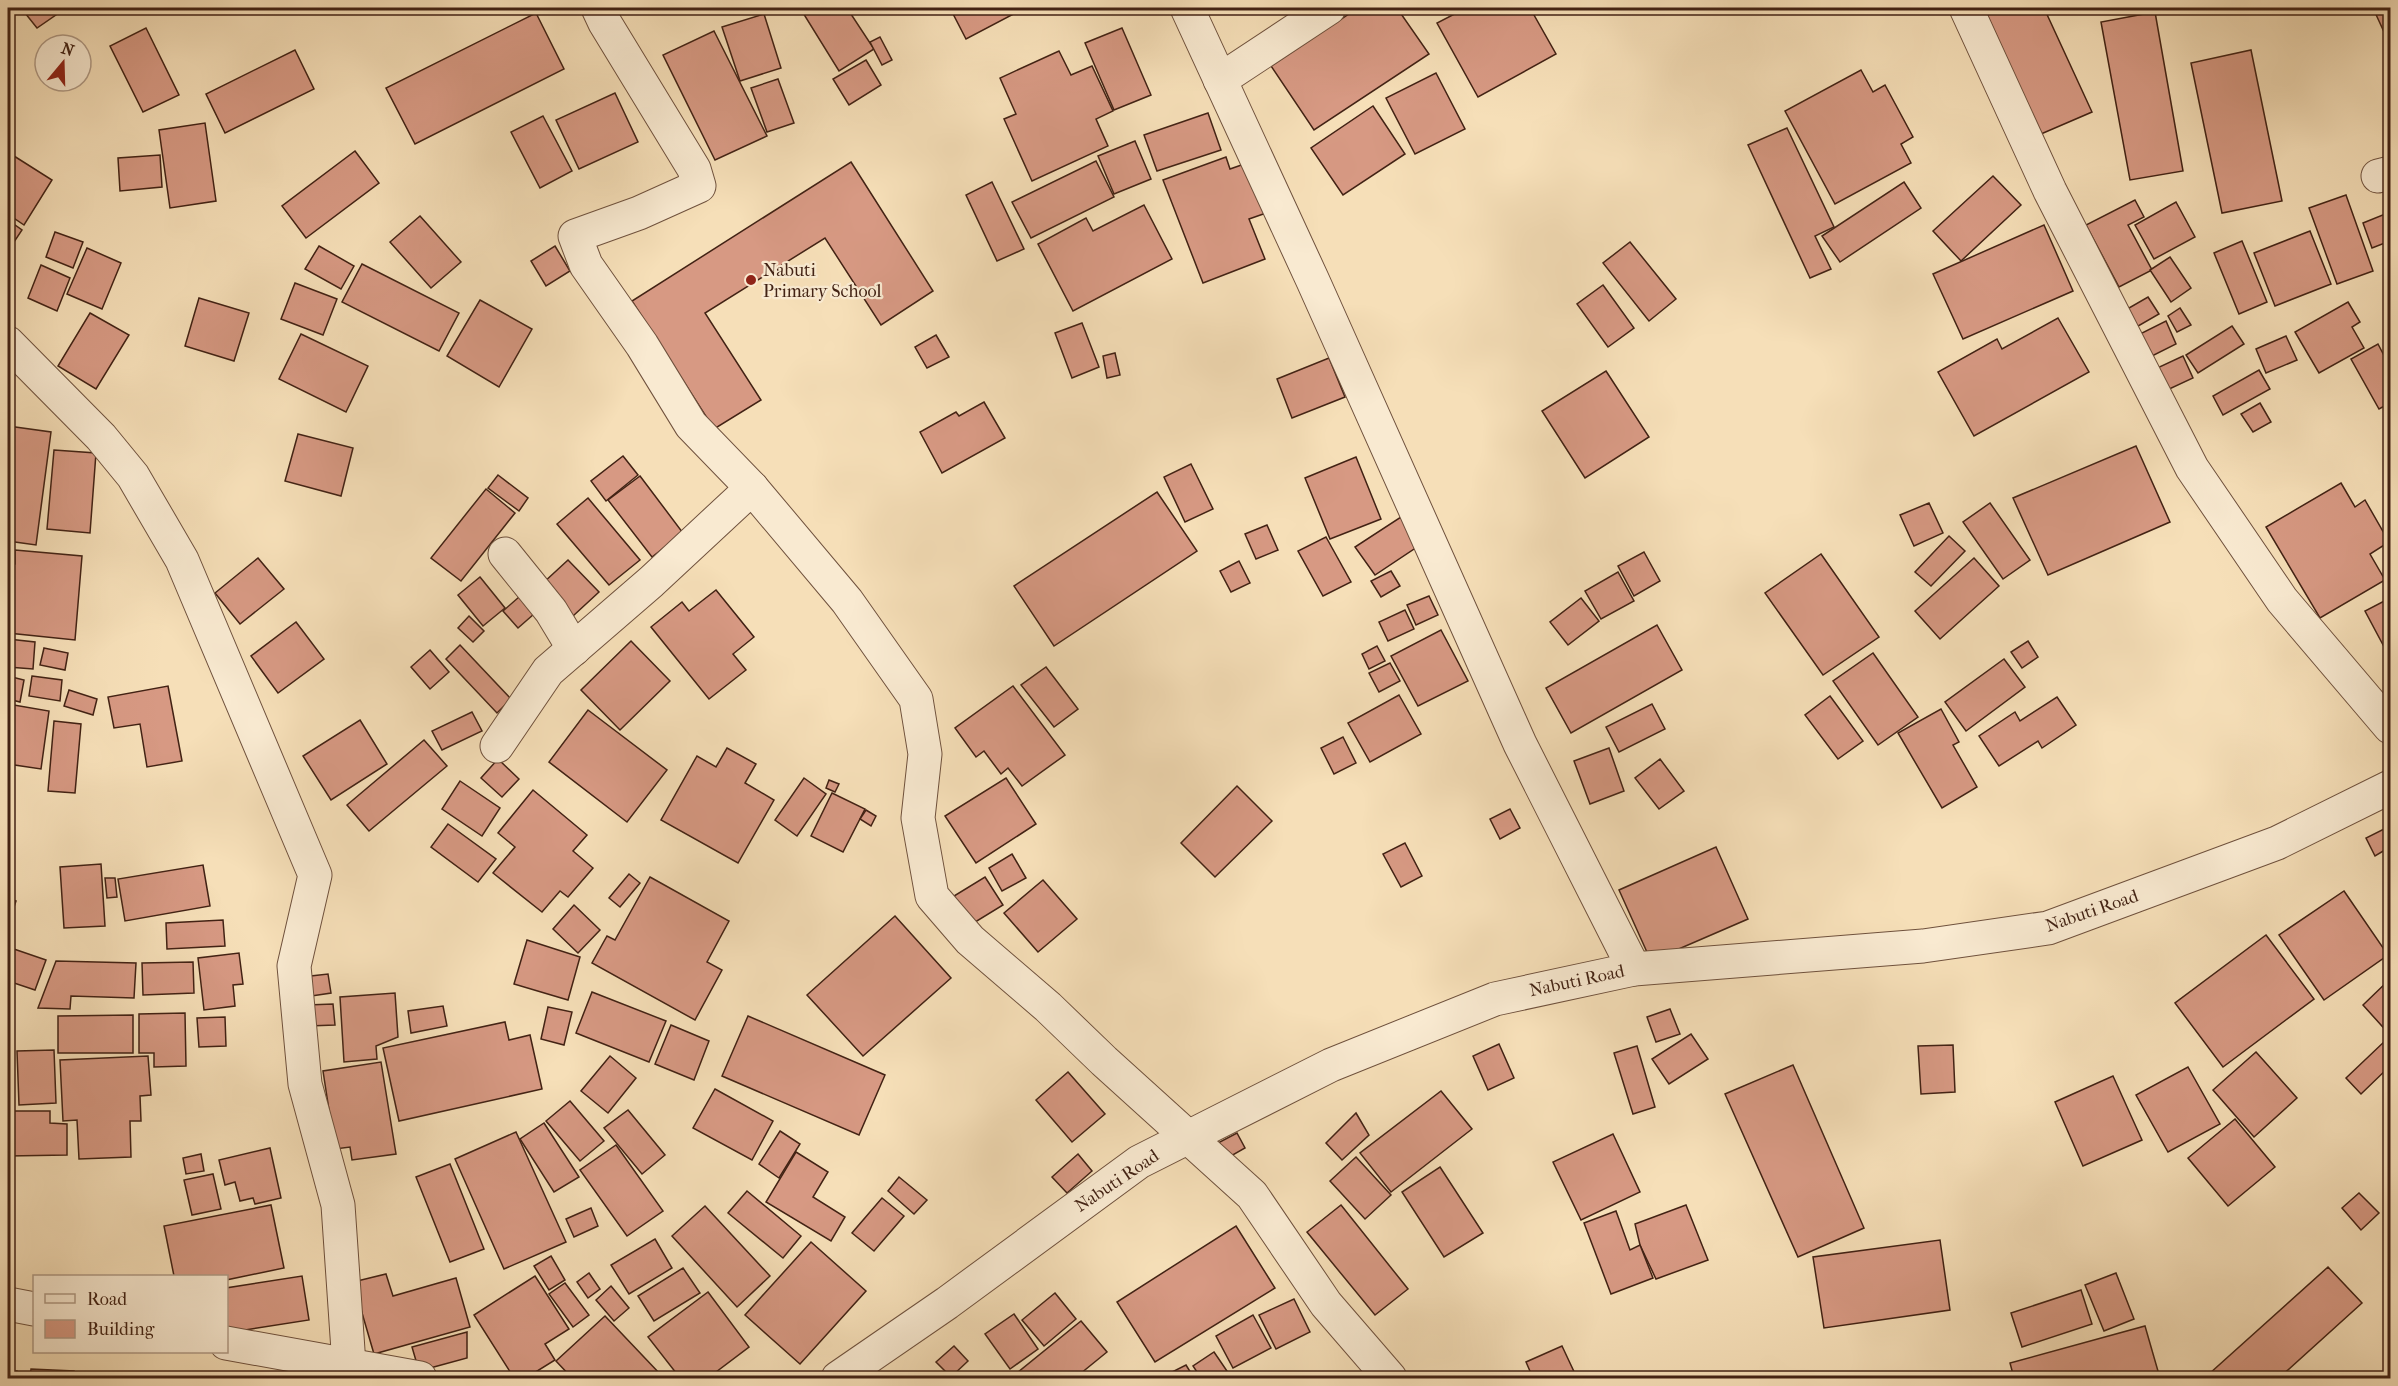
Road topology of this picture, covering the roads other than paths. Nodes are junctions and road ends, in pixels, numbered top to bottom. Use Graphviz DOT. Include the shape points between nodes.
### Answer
graph roads {
  1 [pos="598,8"];
  2 [pos="1187,8"];
  3 [pos="1329,8"];
  4 [pos="1966,8"];
  5 [pos="1220,80"];
  6 [pos="8,343"];
  7 [pos="752,488"];
  8 [pos="505,555"];
  9 [pos="574,648"];
  10 [pos="2391,727"];
  11 [pos="497,746"];
  12 [pos="2391,787"];
  13 [pos="1634,969"];
  14 [pos="1188,1137"];
  15 [pos="8,1304"];
  16 [pos="33,1309"];
  17 [pos="228,1343"];
  18 [pos="349,1365"];
  19 [pos="420,1378"];
  20 [pos="838,1378"];
  21 [pos="1390,1378"];
  1 -- 7 [label="street" via="694,169 699,186 575,236 586,265 691,425"];
  2 -- 5 [label="street"];
  3 -- 5 [label="street"];
  4 -- 10 [label="street" via="2050,190 2192,468 2282,600"];
  5 -- 13 [label="street" via="1520,744"];
  6 -- 18 [label="street" via="101,437 133,476 182,560 315,874 294,966 305,1084 338,1205"];
  7 -- 9 [label="street"];
  7 -- 14 [label="street" via="847,601 916,699 925,754 918,818 932,896 970,940"];
  8 -- 9 [label="street" via="551,611"];
  9 -- 11 [label="street" via="548,671"];
  12 -- 13 [label="street, Nabuti Road" via="2277,843 2049,928 1923,946"];
  13 -- 14 [label="street, Nabuti Road" via="1495,999 1330,1065"];
  14 -- 20 [label="street, Nabuti Road" via="1139,1162"];
  14 -- 21 [label="street" via="1252,1195 1326,1304"];
  15 -- 16 [label="street"];
  17 -- 18 [label="street"];
  18 -- 19 [label="street"];
}
